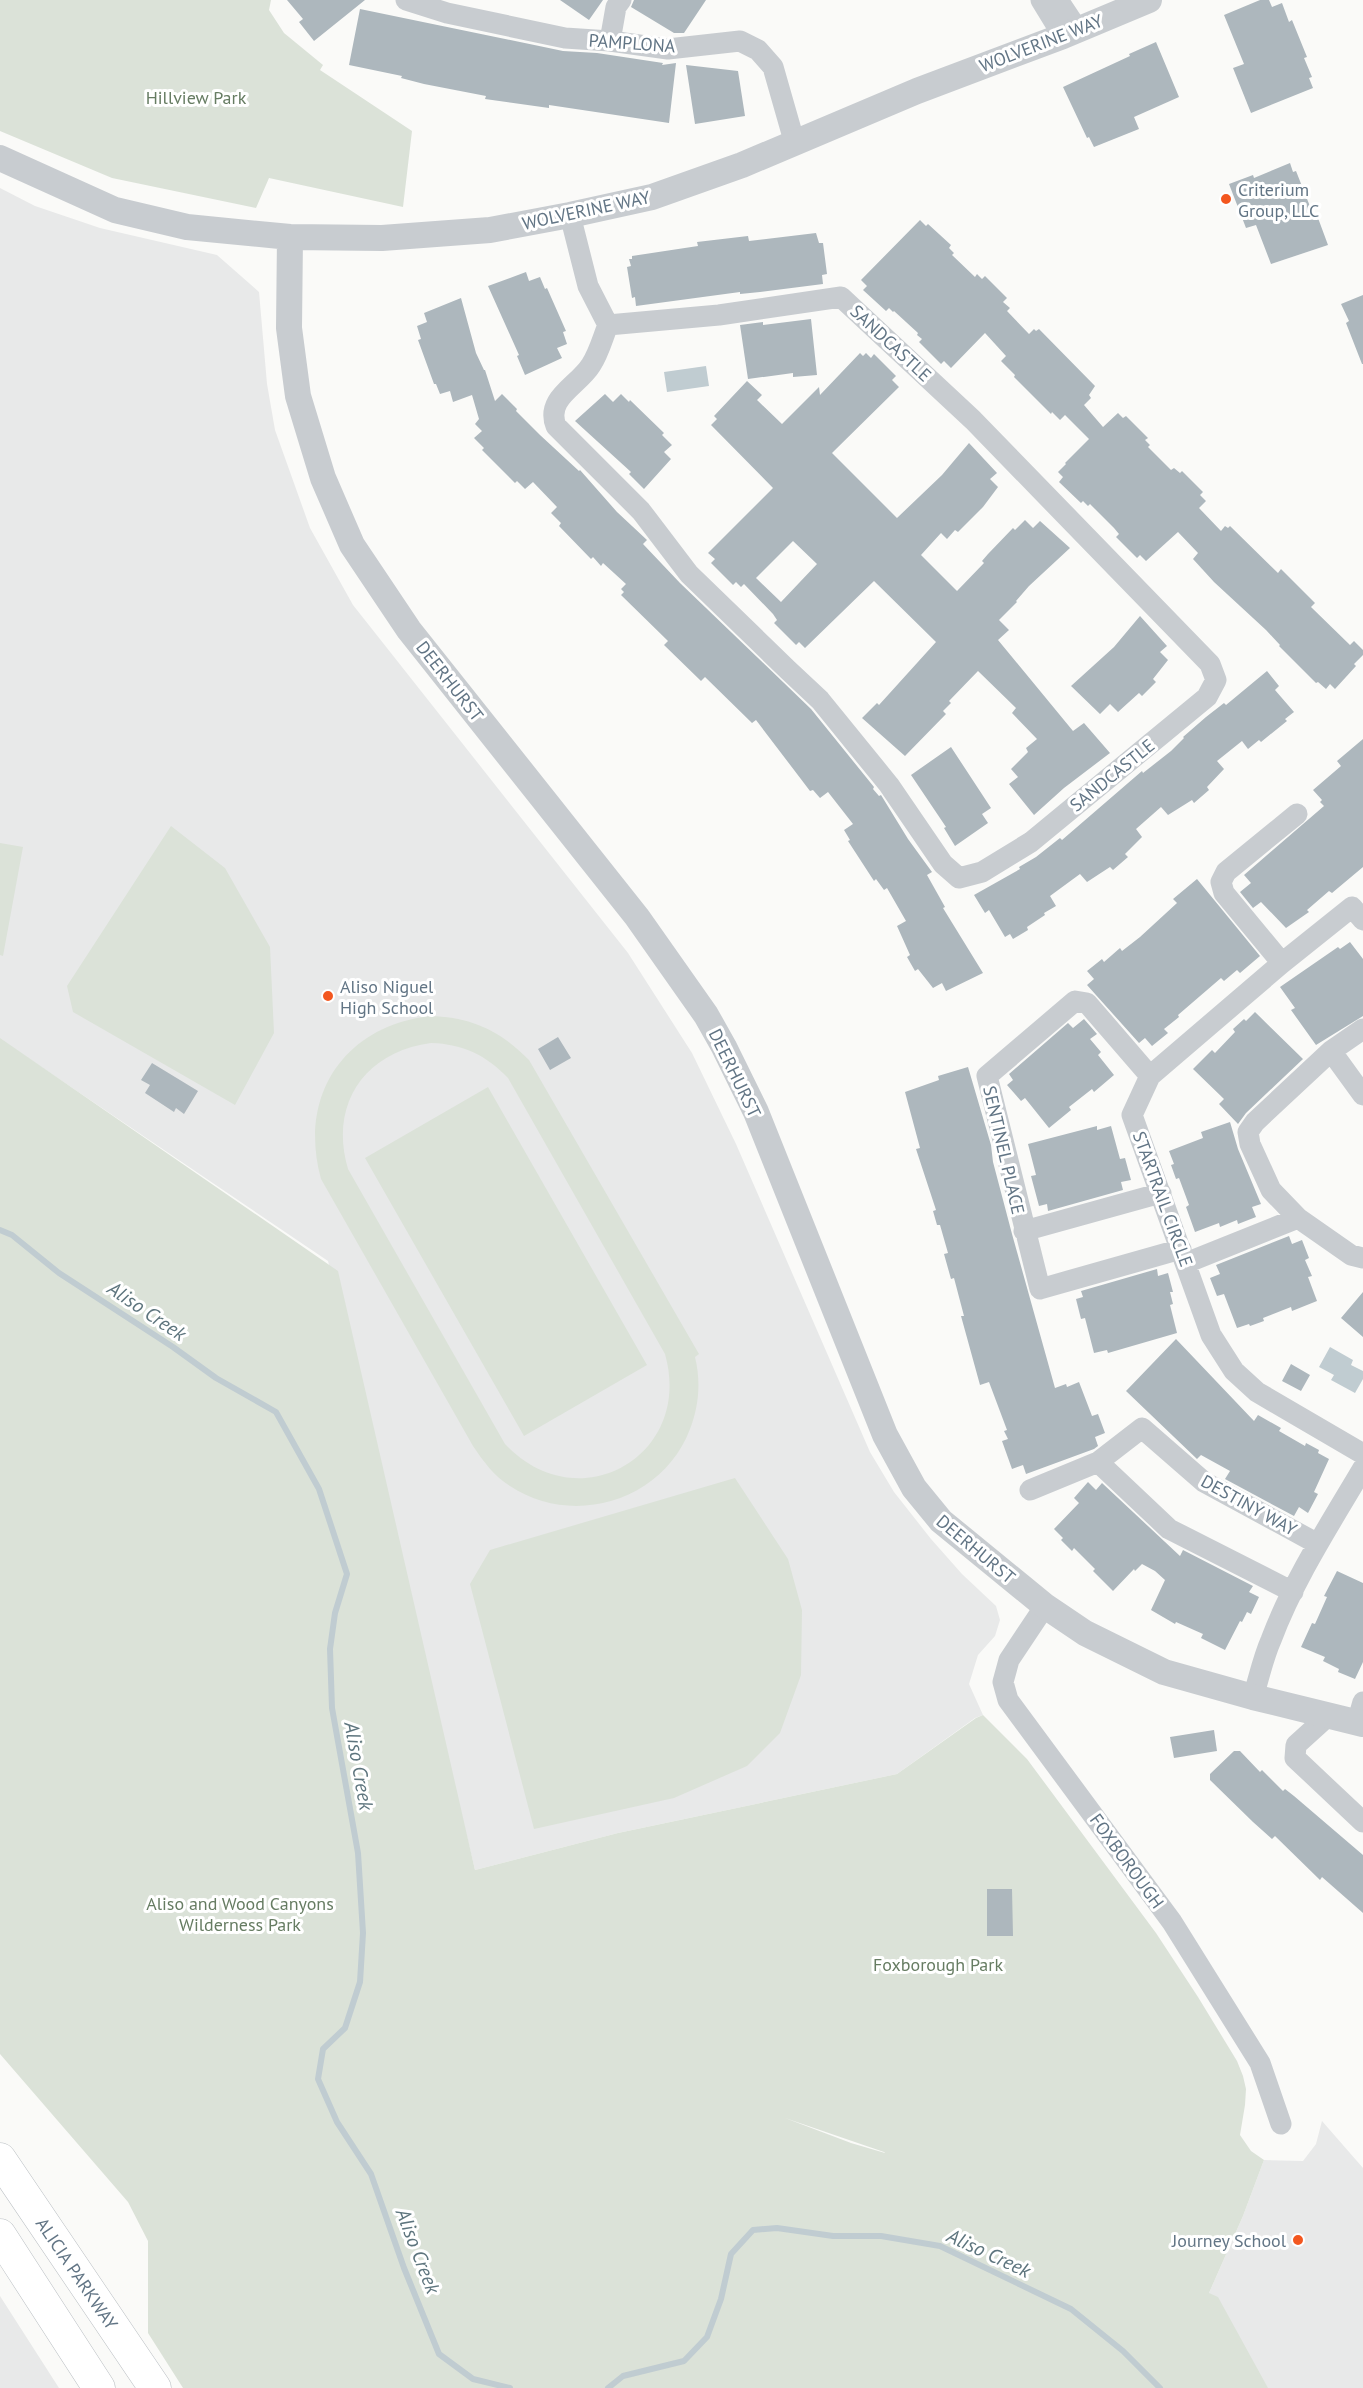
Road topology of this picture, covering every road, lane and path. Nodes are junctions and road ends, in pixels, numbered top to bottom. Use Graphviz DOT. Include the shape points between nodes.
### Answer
graph roads {
  1 [pos="406,0"];
  2 [pos="621,0"];
  3 [pos="1041,0"];
  4 [pos="1058,0"];
  5 [pos="1149,0"];
  6 [pos="1070,33"];
  7 [pos="610,41"];
  8 [pos="795,144"];
  9 [pos="0,158"];
  10 [pos="570,215"];
  11 [pos="290,237"];
  12 [pos="608,325"];
  13 [pos="1297,814"];
  14 [pos="1359,908"];
  15 [pos="1282,963"];
  16 [pos="1363,1029"];
  17 [pos="1331,1050"];
  18 [pos="1150,1076"];
  19 [pos="1363,1095"];
  20 [pos="1161,1193"];
  21 [pos="1298,1218"];
  22 [pos="1024,1231"];
  23 [pos="1184,1256"];
  24 [pos="1363,1258"];
  25 [pos="1363,1454"];
  26 [pos="1098,1462"];
  27 [pos="1363,1468"];
  28 [pos="1030,1490"];
  29 [pos="1318,1544"];
  30 [pos="1293,1592"];
  31 [pos="1045,1606"];
  32 [pos="1253,1697"];
  33 [pos="1328,1716"];
  34 [pos="1361,1716"];
  35 [pos="1363,1822"];
  36 [pos="1281,2124"];
  37 [pos="0,2159"];
  38 [pos="0,2235"];
  39 [pos="99,2388"];
  40 [pos="155,2388"];
  1 -- 7 [label="street, PAMPLONA" via="447,13 565,38"];
  2 -- 7 [label="street" via="616,7"];
  3 -- 6 [label="street"];
  4 -- 6 [label="street"];
  5 -- 6 [label="street, WOLVERINE WAY"];
  6 -- 8 [label="street, WOLVERINE WAY" via="917,91"];
  7 -- 8 [label="street, PAMPLONA" via="669,49 740,41 758,50 773,67"];
  8 -- 10 [label="street, WOLVERINE WAY" via="652,197"];
  9 -- 11 [label="street, WOLVERINE WAY" via="115,210 187,227"];
  10 -- 11 [label="street, WOLVERINE WAY" via="490,230 382,238"];
  10 -- 12 [label="street" via="588,286"];
  11 -- 31 [label="street, DEERHURST" via="289,328 298,396 323,478 352,545 409,630 637,917 706,1015 756,1112 885,1435 914,1488 941,1521"];
  12 -- 12 [label="street, SANDCASTLE" via="591,364 555,404 551,415 556,426 641,511 689,574 820,700 889,785 943,864 958,878 982,872 1031,842 1207,698 1216,680 1210,664 966,413 841,297 719,315"];
  13 -- 15 [label="street" via="1226,872 1221,882 1224,893"];
  14 -- 15 [label="street, STARTRAIL CIRCLE"];
  15 -- 18 [label="street, STARTRAIL CIRCLE"];
  16 -- 17 [label="street"];
  17 -- 19 [label="street"];
  17 -- 21 [label="street" via="1248,1132 1271,1190"];
  18 -- 20 [label="street, STARTRAIL CIRCLE" via="1132,1115"];
  18 -- 22 [label="street, SENTINEL PLACE" via="1087,1003 1075,1001 987,1076"];
  20 -- 22 [label="street, SENTINEL PLACE"];
  20 -- 23 [label="street, STARTRAIL CIRCLE"];
  21 -- 23 [label="street"];
  21 -- 24 [label="street" via="1351,1255"];
  22 -- 23 [label="street, SENTINEL PLACE" via="1040,1289"];
  23 -- 25 [label="street, STARTRAIL CIRCLE" via="1210,1335 1234,1371 1257,1392"];
  26 -- 28 [label="street, DESTINY WAY"];
  26 -- 29 [label="street, DESTINY WAY" via="1142,1428 1204,1482"];
  26 -- 30 [label="street" via="1169,1529"];
  27 -- 29 [label="street"];
  29 -- 30 [label="street"];
  30 -- 32 [label="street" via="1270,1640"];
  31 -- 32 [label="street, DEERHURST" via="1085,1632 1164,1672"];
  31 -- 36 [label="street, FOXBOROUGH" via="1009,1660 1003,1682 1008,1700 1173,1922 1260,2063"];
  32 -- 33 [label="street, DEERHURST"];
  33 -- 34 [label="street, DEERHURST"];
  33 -- 35 [label="street" via="1296,1745 1296,1758"];
  37 -- 40 [label="main road, ALICIA PARKWAY"];
  38 -- 39 [label="main road"];
}
